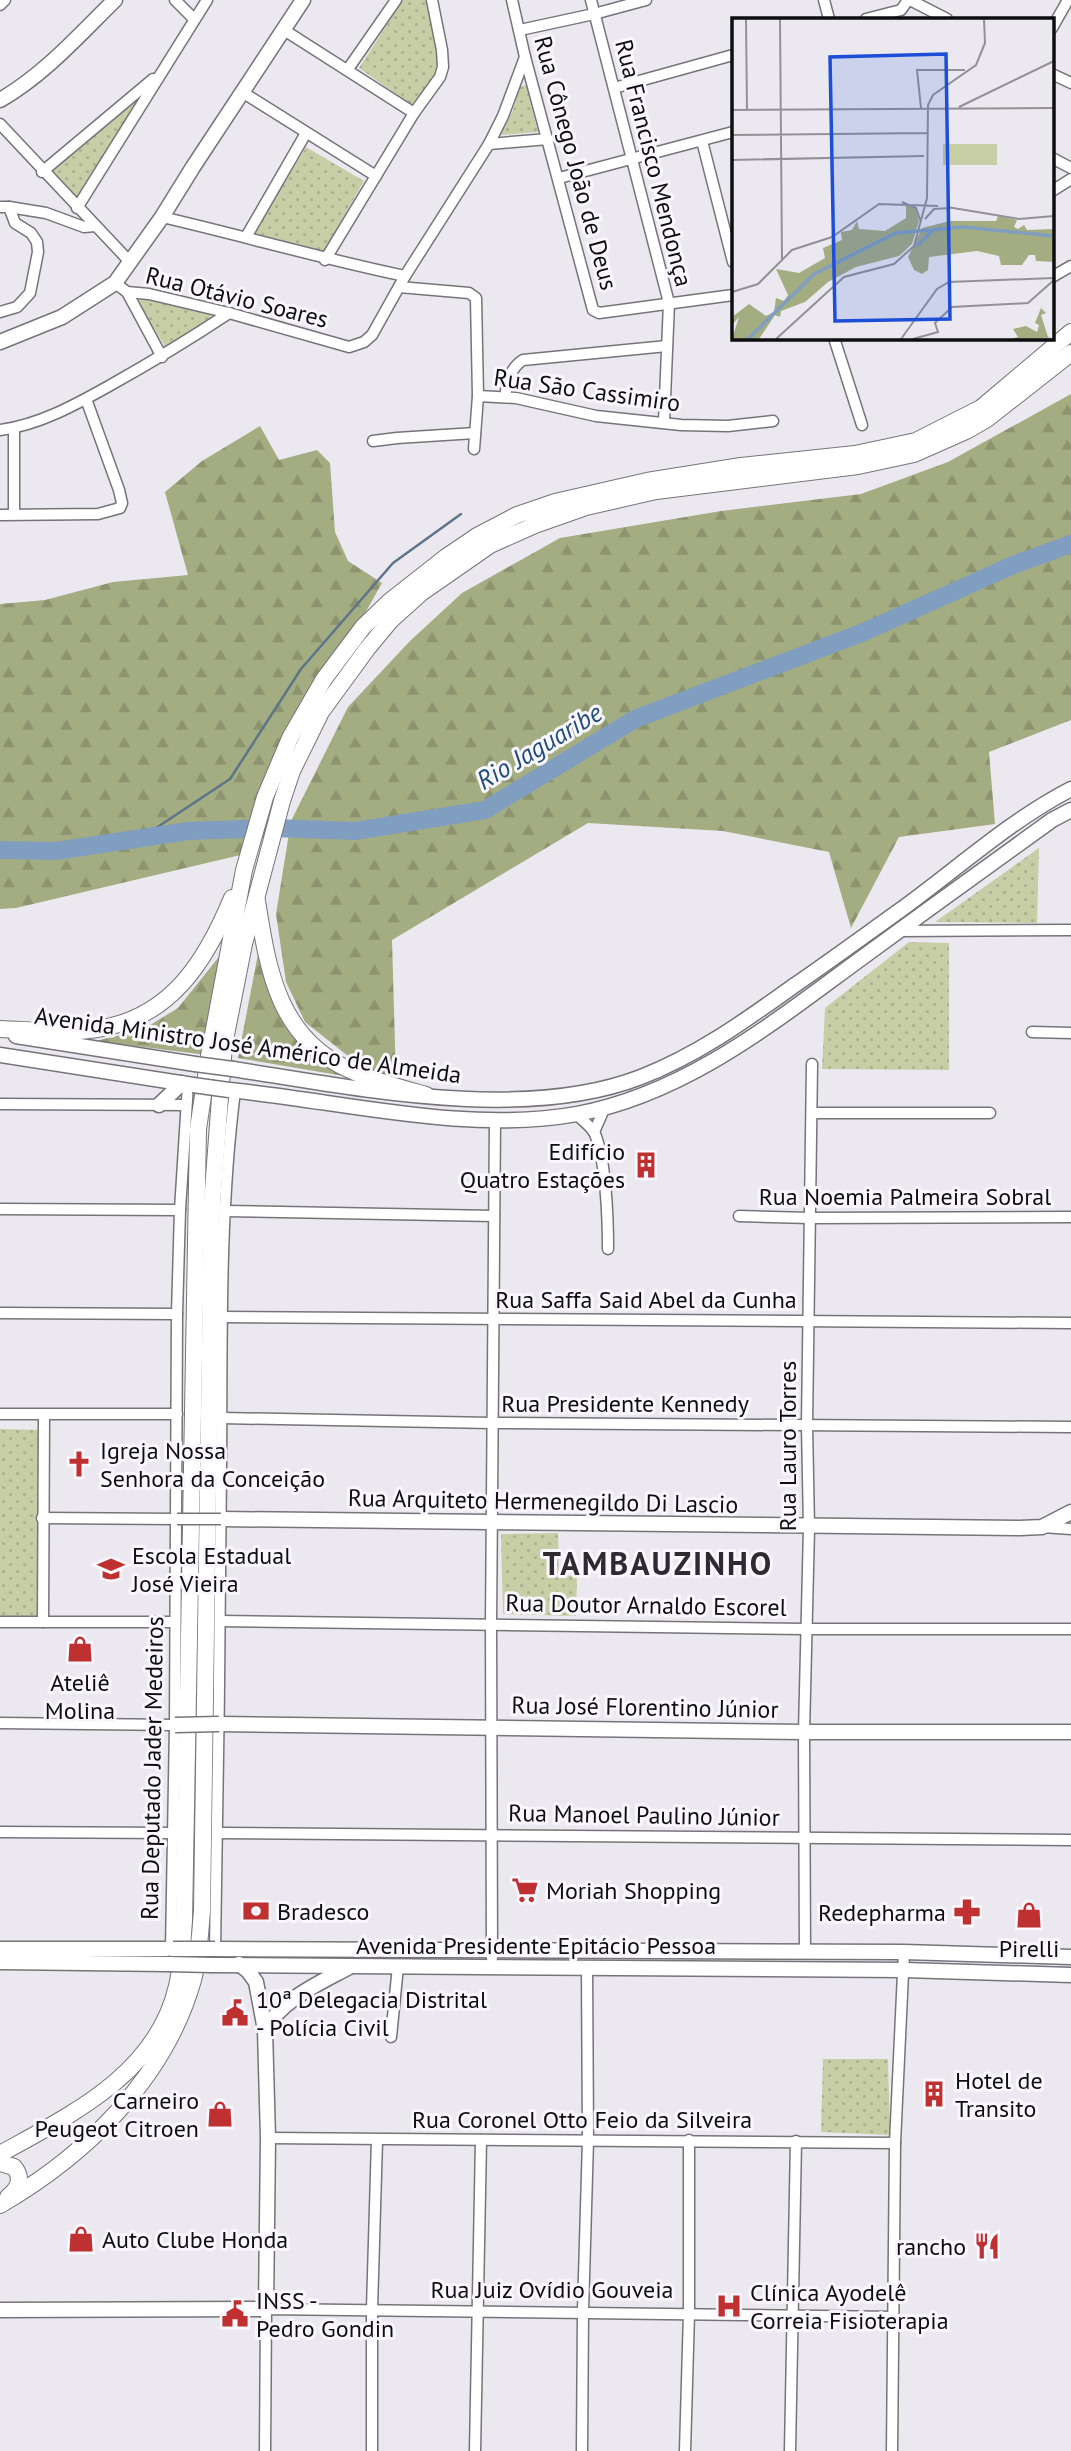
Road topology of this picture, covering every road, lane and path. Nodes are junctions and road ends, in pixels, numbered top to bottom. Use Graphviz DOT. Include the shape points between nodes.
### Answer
graph roads {
  1 [pos="5,0"];
  2 [pos="115,0"];
  3 [pos="175,0"];
  4 [pos="207,0"];
  5 [pos="396,0"];
  6 [pos="432,0"];
  7 [pos="512,0"];
  8 [pos="591,0"];
  9 [pos="646,0"];
  10 [pos="824,0"];
  11 [pos="909,0"];
  12 [pos="1068,0"];
  13 [pos="301,1"];
  14 [pos="0,5"];
  15 [pos="594,14"];
  16 [pos="902,15"];
  17 [pos="829,18"];
  18 [pos="875,18"];
  19 [pos="945,18"];
  20 [pos="194,19"];
  21 [pos="1054,25"];
  22 [pos="284,30"];
  23 [pos="520,30"];
  24 [pos="732,55"];
  25 [pos="524,57"];
  26 [pos="348,69"];
  27 [pos="161,72"];
  28 [pos="1054,75"];
  29 [pos="1071,83"];
  30 [pos="614,88"];
  31 [pos="242,92"];
  32 [pos="0,100"];
  33 [pos="414,113"];
  34 [pos="0,124"];
  35 [pos="732,132"];
  36 [pos="306,133"];
  37 [pos="548,139"];
  38 [pos="702,141"];
  39 [pos="489,144"];
  40 [pos="631,158"];
  41 [pos="1054,159"];
  42 [pos="1071,168"];
  43 [pos="42,172"];
  44 [pos="376,176"];
  45 [pos="559,178"];
  46 [pos="1071,179"];
  47 [pos="1054,190"];
  48 [pos="5,207"];
  49 [pos="77,208"];
  50 [pos="162,217"];
  51 [pos="95,226"];
  52 [pos="246,237"];
  53 [pos="732,258"];
  54 [pos="325,260"];
  55 [pos="131,263"];
  56 [pos="1071,266"];
  57 [pos="1054,276"];
  58 [pos="402,282"];
  59 [pos="121,287"];
  60 [pos="732,295"];
  61 [pos="669,303"];
  62 [pos="0,312"];
  63 [pos="229,313"];
  64 [pos="1071,332"];
  65 [pos="835,340"];
  66 [pos="0,342"];
  67 [pos="667,346"];
  68 [pos="1071,354"];
  69 [pos="162,357"];
  70 [pos="478,396"];
  71 [pos="505,397"];
  72 [pos="86,399"];
  73 [pos="773,421"];
  74 [pos="664,422"];
  75 [pos="862,425"];
  76 [pos="14,428"];
  77 [pos="0,430"];
  78 [pos="475,433"];
  79 [pos="373,441"];
  80 [pos="474,449"];
  81 [pos="14,514"];
  82 [pos="0,515"];
  83 [pos="1071,789"];
  84 [pos="1071,810"];
  85 [pos="244,870"];
  86 [pos="256,894"];
  87 [pos="1071,930"];
  88 [pos="899,931"];
  89 [pos="0,1031"];
  90 [pos="1032,1032"];
  91 [pos="1071,1033"];
  92 [pos="0,1055"];
  93 [pos="0,1062"];
  94 [pos="813,1064"];
  95 [pos="184,1085"];
  96 [pos="232,1090"];
  97 [pos="426,1096"];
  98 [pos="0,1104"];
  99 [pos="159,1105"];
  100 [pos="186,1105"];
  101 [pos="605,1107"];
  102 [pos="813,1113"];
  103 [pos="990,1113"];
  104 [pos="576,1114"];
  105 [pos="495,1120"];
  106 [pos="594,1132"];
  107 [pos="0,1209"];
  108 [pos="180,1210"];
  109 [pos="224,1211"];
  110 [pos="494,1216"];
  111 [pos="738,1216"];
  112 [pos="1071,1217"];
  113 [pos="810,1218"];
  114 [pos="608,1249"];
  115 [pos="0,1312"];
  116 [pos="177,1314"];
  117 [pos="222,1317"];
  118 [pos="494,1320"];
  119 [pos="810,1321"];
  120 [pos="1071,1323"];
  121 [pos="0,1414"];
  122 [pos="177,1414"];
  123 [pos="44,1415"];
  124 [pos="222,1418"];
  125 [pos="492,1423"];
  126 [pos="807,1425"];
  127 [pos="1071,1427"];
  128 [pos="1071,1512"];
  129 [pos="43,1518"];
  130 [pos="177,1519"];
  131 [pos="221,1520"];
  132 [pos="492,1523"];
  133 [pos="1042,1527"];
  134 [pos="809,1528"];
  135 [pos="1071,1529"];
  136 [pos="220,1621"];
  137 [pos="0,1622"];
  138 [pos="43,1622"];
  139 [pos="175,1622"];
  140 [pos="491,1624"];
  141 [pos="805,1629"];
  142 [pos="1071,1629"];
  143 [pos="0,1723"];
  144 [pos="219,1724"];
  145 [pos="175,1725"];
  146 [pos="491,1727"];
  147 [pos="804,1732"];
  148 [pos="1071,1732"];
  149 [pos="0,1832"];
  150 [pos="172,1833"];
  151 [pos="217,1833"];
  152 [pos="491,1833"];
  153 [pos="806,1838"];
  154 [pos="1071,1840"];
  155 [pos="0,1949"];
  156 [pos="215,1949"];
  157 [pos="491,1952"];
  158 [pos="904,1952"];
  159 [pos="805,1953"];
  160 [pos="171,1954"];
  161 [pos="1071,1957"];
  162 [pos="0,1962"];
  163 [pos="239,1964"];
  164 [pos="350,1966"];
  165 [pos="398,1966"];
  166 [pos="492,1967"];
  167 [pos="587,1968"];
  168 [pos="904,1970"];
  169 [pos="1071,1975"];
  170 [pos="265,2030"];
  171 [pos="391,2037"];
  172 [pos="268,2138"];
  173 [pos="377,2140"];
  174 [pos="481,2140"];
  175 [pos="588,2140"];
  176 [pos="689,2140"];
  177 [pos="796,2141"];
  178 [pos="895,2143"];
  179 [pos="0,2154"];
  180 [pos="0,2163"];
  181 [pos="0,2204"];
  182 [pos="266,2309"];
  183 [pos="372,2309"];
  184 [pos="0,2310"];
  185 [pos="583,2311"];
  186 [pos="476,2312"];
  187 [pos="689,2313"];
  188 [pos="793,2314"];
  189 [pos="893,2317"];
  190 [pos="265,2451"];
  191 [pos="372,2451"];
  192 [pos="475,2451"];
  193 [pos="582,2451"];
  194 [pos="685,2451"];
  195 [pos="790,2451"];
  196 [pos="892,2451"];
  1 -- 14 [label="street"];
  2 -- 32 [label="main road" via="43,69"];
  3 -- 20 [label="street"];
  4 -- 20 [label="street"];
  5 -- 26 [label="street"];
  6 -- 33 [label="street" via="443,67"];
  7 -- 23 [label="street, Rua Cônego João de Deus"];
  8 -- 15 [label="street, Rua Francisco Mendonça"];
  9 -- 15 [label="street"];
  10 -- 17 [label="street"];
  11 -- 16 [label="street"];
  11 -- 19 [label="street"];
  12 -- 21 [label="street"];
  13 -- 22 [label="main road"];
  15 -- 23 [label="street"];
  15 -- 30 [label="street, Rua Francisco Mendonça"];
  16 -- 18 [label="street"];
  20 -- 27 [label="street"];
  22 -- 26 [label="street"];
  22 -- 31 [label="main road"];
  23 -- 25 [label="street, Rua Cônego João de Deus"];
  24 -- 30 [label="street"];
  25 -- 37 [label="street, Rua Cônego João de Deus"];
  25 -- 39 [label="street"];
  26 -- 33 [label="street"];
  27 -- 43 [label="street"];
  27 -- 49 [label="street"];
  28 -- 29 [label="street"];
  30 -- 40 [label="street, Rua Francisco Mendonça"];
  31 -- 36 [label="street"];
  31 -- 50 [label="main road"];
  33 -- 44 [label="street"];
  34 -- 43 [label="street"];
  35 -- 38 [label="street"];
  36 -- 44 [label="street"];
  36 -- 52 [label="street"];
  37 -- 39 [label="street"];
  37 -- 45 [label="street, Rua Cônego João de Deus"];
  38 -- 40 [label="street"];
  38 -- 53 [label="street"];
  39 -- 58 [label="street"];
  40 -- 45 [label="street"];
  40 -- 61 [label="street, Rua Francisco Mendonça"];
  41 -- 42 [label="street"];
  43 -- 49 [label="street"];
  44 -- 54 [label="street"];
  45 -- 61 [label="street, Rua Cônego João de Deus" via="593,310 599,313"];
  46 -- 47 [label="street"];
  48 -- 51 [label="street"];
  48 -- 62 [label="street" via="15,223 31,233 38,252 30,293 18,307"];
  49 -- 51 [label="street"];
  50 -- 52 [label="street"];
  50 -- 55 [label="main road"];
  51 -- 55 [label="street"];
  52 -- 54 [label="street"];
  54 -- 58 [label="street"];
  55 -- 59 [label="main road"];
  56 -- 57 [label="street"];
  58 -- 63 [label="street, Rua Otávio Soares" via="379,325 364,342 349,347"];
  58 -- 70 [label="street" via="475,295"];
  59 -- 63 [label="street, Rua Otávio Soares"];
  59 -- 66 [label="main road"];
  59 -- 69 [label="street, Rua Otávio Soares"];
  60 -- 61 [label="street"];
  61 -- 67 [label="street, Rua Francisco Mendonça"];
  63 -- 69 [label="street"];
  64 -- 85 [label="highway" via="981,408 916,441 855,454 647,481 555,502 477,536 406,587 363,627 324,679 290,738 265,797"];
  65 -- 75 [label="street"];
  67 -- 71 [label="street" via="523,360 512,371"];
  67 -- 74 [label="street, Rua Francisco Mendonça"];
  68 -- 86 [label="highway" via="987,419 914,454 858,466 656,491 586,507 490,545 391,620 316,722 292,771"];
  69 -- 72 [label="street"];
  70 -- 71 [label="street, Rua São Cassimiro"];
  70 -- 78 [label="street"];
  71 -- 74 [label="street, Rua São Cassimiro" via="596,416"];
  72 -- 76 [label="street"];
  72 -- 81 [label="street" via="120,508 98,514"];
  73 -- 74 [label="street, Rua São Cassimiro" via="714,426"];
  76 -- 77 [label="street"];
  76 -- 81 [label="street"];
  78 -- 79 [label="street"];
  78 -- 80 [label="street"];
  81 -- 82 [label="street"];
  83 -- 97 [label="main road, Avenida Ministro José Américo de Almeida" via="1048,800 744,1022 682,1059 584,1092 511,1099"];
  84 -- 88 [label="main road, Avenida Ministro José Américo de Almeida"];
  85 -- 89 [label="highway" via="209,950 178,989 146,1013 95,1030"];
  85 -- 179 [label="highway" via="198,1129 184,1922 177,1986 158,2033 125,2075"];
  86 -- 97 [label="highway" via="273,982 298,1032 348,1069"];
  86 -- 181 [label="highway" via="224,1045 212,1192 202,1898 197,1963 168,2042 117,2113 32,2187"];
  87 -- 88 [label="street"];
  88 -- 101 [label="main road, Avenida Ministro José Américo de Almeida" via="720,1058"];
  89 -- 97 [label="main road, Avenida Ministro José Américo de Almeida, bridge"];
  90 -- 91 [label="street"];
  92 -- 95 [label="main road, Avenida Ministro José Américo de Almeida"];
  93 -- 95 [label="street"];
  94 -- 102 [label="street, Rua Lauro Torres"];
  95 -- 96 [label="main road, Avenida Ministro José Américo de Almeida, bridge"];
  95 -- 99 [label="main road"];
  95 -- 100 [label="street, Rua Deputado Jader Medeiros"];
  96 -- 105 [label="main road, Avenida Ministro José Américo de Almeida" via="365,1109"];
  96 -- 109 [label="street"];
  98 -- 99 [label="street"];
  99 -- 100 [label="street"];
  100 -- 108 [label="street, Rua Deputado Jader Medeiros"];
  101 -- 104 [label="main road, Avenida Ministro José Américo de Almeida"];
  101 -- 106 [label="street"];
  102 -- 103 [label="street"];
  102 -- 113 [label="street, Rua Lauro Torres"];
  104 -- 105 [label="main road, Avenida Ministro José Américo de Almeida"];
  104 -- 106 [label="street"];
  105 -- 110 [label="street"];
  106 -- 114 [label="street" via="606,1196"];
  107 -- 108 [label="street"];
  108 -- 116 [label="street, Rua Deputado Jader Medeiros"];
  109 -- 110 [label="street"];
  109 -- 117 [label="street"];
  110 -- 118 [label="street"];
  111 -- 113 [label="street, Rua Noemia Palmeira Sobral"];
  112 -- 113 [label="street, Rua Noemia Palmeira Sobral"];
  113 -- 119 [label="street, Rua Lauro Torres"];
  115 -- 116 [label="street"];
  116 -- 122 [label="street, Rua Deputado Jader Medeiros"];
  117 -- 118 [label="street, Rua Saffa Said Abel da Cunha"];
  117 -- 124 [label="street"];
  118 -- 119 [label="street, Rua Saffa Said Abel da Cunha"];
  118 -- 125 [label="street"];
  119 -- 120 [label="street, Rua Saffa Said Abel da Cunha"];
  119 -- 126 [label="street, Rua Lauro Torres"];
  121 -- 123 [label="street"];
  122 -- 123 [label="street"];
  122 -- 130 [label="street, Rua Deputado Jader Medeiros"];
  123 -- 129 [label="street"];
  124 -- 125 [label="street, Rua Presidente Kennedy"];
  124 -- 131 [label="street"];
  125 -- 126 [label="street, Rua Presidente Kennedy"];
  125 -- 132 [label="street"];
  126 -- 127 [label="street, Rua Presidente Kennedy"];
  126 -- 134 [label="street, Rua Lauro Torres"];
  128 -- 133 [label="main road, Rua Arquiteto Hermenegildo Di Lascio"];
  129 -- 130 [label="street, Rua Arquiteto Hermenegildo Di Lascio"];
  129 -- 138 [label="street"];
  130 -- 131 [label="street, Rua Arquiteto Hermenegildo Di Lascio, bridge"];
  130 -- 139 [label="street, Rua Deputado Jader Medeiros"];
  131 -- 132 [label="main road, Rua Arquiteto Hermenegildo Di Lascio"];
  131 -- 136 [label="street"];
  132 -- 134 [label="main road, Rua Arquiteto Hermenegildo Di Lascio"];
  132 -- 140 [label="street"];
  133 -- 134 [label="main road, Rua Arquiteto Hermenegildo Di Lascio"];
  133 -- 135 [label="street, Rua Arquiteto Hermenegildo Di Lascio"];
  134 -- 141 [label="street, Rua Lauro Torres"];
  136 -- 140 [label="street, Rua Doutor Arnaldo Escorel"];
  136 -- 144 [label="street"];
  137 -- 138 [label="street"];
  138 -- 139 [label="street"];
  139 -- 145 [label="street, Rua Deputado Jader Medeiros"];
  140 -- 141 [label="street, Rua Doutor Arnaldo Escorel"];
  140 -- 146 [label="street"];
  141 -- 142 [label="street, Rua Doutor Arnaldo Escorel"];
  141 -- 147 [label="street, Rua Lauro Torres"];
  143 -- 145 [label="street"];
  144 -- 145 [label="main road, Rua José Florentino Júnior, bridge"];
  144 -- 146 [label="main road, Rua José Florentino Júnior"];
  144 -- 151 [label="street"];
  145 -- 150 [label="street, Rua Deputado Jader Medeiros"];
  146 -- 147 [label="main road, Rua José Florentino Júnior"];
  146 -- 152 [label="street"];
  147 -- 148 [label="main road, Rua José Florentino Júnior"];
  147 -- 153 [label="street, Rua Lauro Torres"];
  149 -- 150 [label="street"];
  150 -- 160 [label="street, Rua Deputado Jader Medeiros"];
  151 -- 152 [label="street, Rua Manoel Paulino Júnior"];
  151 -- 156 [label="street"];
  152 -- 153 [label="street, Rua Manoel Paulino Júnior"];
  152 -- 157 [label="street"];
  153 -- 154 [label="street, Rua Manoel Paulino Júnior"];
  153 -- 159 [label="street, Rua Lauro Torres"];
  155 -- 160 [label="main road, Avenida Presidente Epitácio Pessoa"];
  156 -- 157 [label="main road, Avenida Presidente Epitácio Pessoa"];
  156 -- 160 [label="main road, Avenida Presidente Epitácio Pessoa, bridge"];
  157 -- 159 [label="main road, Avenida Presidente Epitácio Pessoa"];
  157 -- 166 [label="street"];
  158 -- 159 [label="main road, Avenida Presidente Epitácio Pessoa"];
  158 -- 161 [label="main road, Avenida Presidente Epitácio Pessoa"];
  158 -- 168 [label="street"];
  160 -- 162 [label="main road, Avenida Presidente Epitácio Pessoa"];
  160 -- 163 [label="main road, Avenida Presidente Epitácio Pessoa, bridge" via="212,1965"];
  163 -- 164 [label="main road, Avenida Presidente Epitácio Pessoa"];
  163 -- 170 [label="main road" via="256,1982"];
  164 -- 165 [label="main road, Avenida Presidente Epitácio Pessoa"];
  164 -- 170 [label="main road" via="289,2003"];
  165 -- 166 [label="main road, Avenida Presidente Epitácio Pessoa"];
  165 -- 171 [label="street"];
  166 -- 167 [label="main road, Avenida Presidente Epitácio Pessoa"];
  167 -- 168 [label="main road, Avenida Presidente Epitácio Pessoa"];
  167 -- 175 [label="street"];
  168 -- 169 [label="main road, Avenida Presidente Epitácio Pessoa"];
  168 -- 178 [label="street"];
  170 -- 172 [label="main road"];
  172 -- 173 [label="street, Rua Coronel Otto Feio da Silveira"];
  172 -- 182 [label="main road"];
  173 -- 174 [label="street, Rua Coronel Otto Feio da Silveira"];
  173 -- 183 [label="street"];
  174 -- 175 [label="street, Rua Coronel Otto Feio da Silveira"];
  174 -- 186 [label="street"];
  175 -- 176 [label="street, Rua Coronel Otto Feio da Silveira"];
  175 -- 185 [label="street"];
  176 -- 177 [label="street, Rua Coronel Otto Feio da Silveira"];
  176 -- 187 [label="street"];
  177 -- 178 [label="street, Rua Coronel Otto Feio da Silveira"];
  177 -- 188 [label="street"];
  178 -- 189 [label="street"];
  180 -- 181 [label="highway" via="13,2166 19,2180"];
  182 -- 183 [label="street, Rua Juiz Ovídio Gouveia"];
  182 -- 184 [label="main road, Rua Juiz Ovídio Gouveia"];
  182 -- 190 [label="street"];
  183 -- 186 [label="street, Rua Juiz Ovídio Gouveia"];
  183 -- 191 [label="street"];
  185 -- 186 [label="street, Rua Juiz Ovídio Gouveia"];
  185 -- 187 [label="street, Rua Juiz Ovídio Gouveia"];
  185 -- 193 [label="street"];
  186 -- 192 [label="street"];
  187 -- 188 [label="street, Rua Juiz Ovídio Gouveia"];
  187 -- 194 [label="street"];
  188 -- 189 [label="street, Rua Juiz Ovídio Gouveia"];
  188 -- 195 [label="street"];
  189 -- 196 [label="street"];
}
